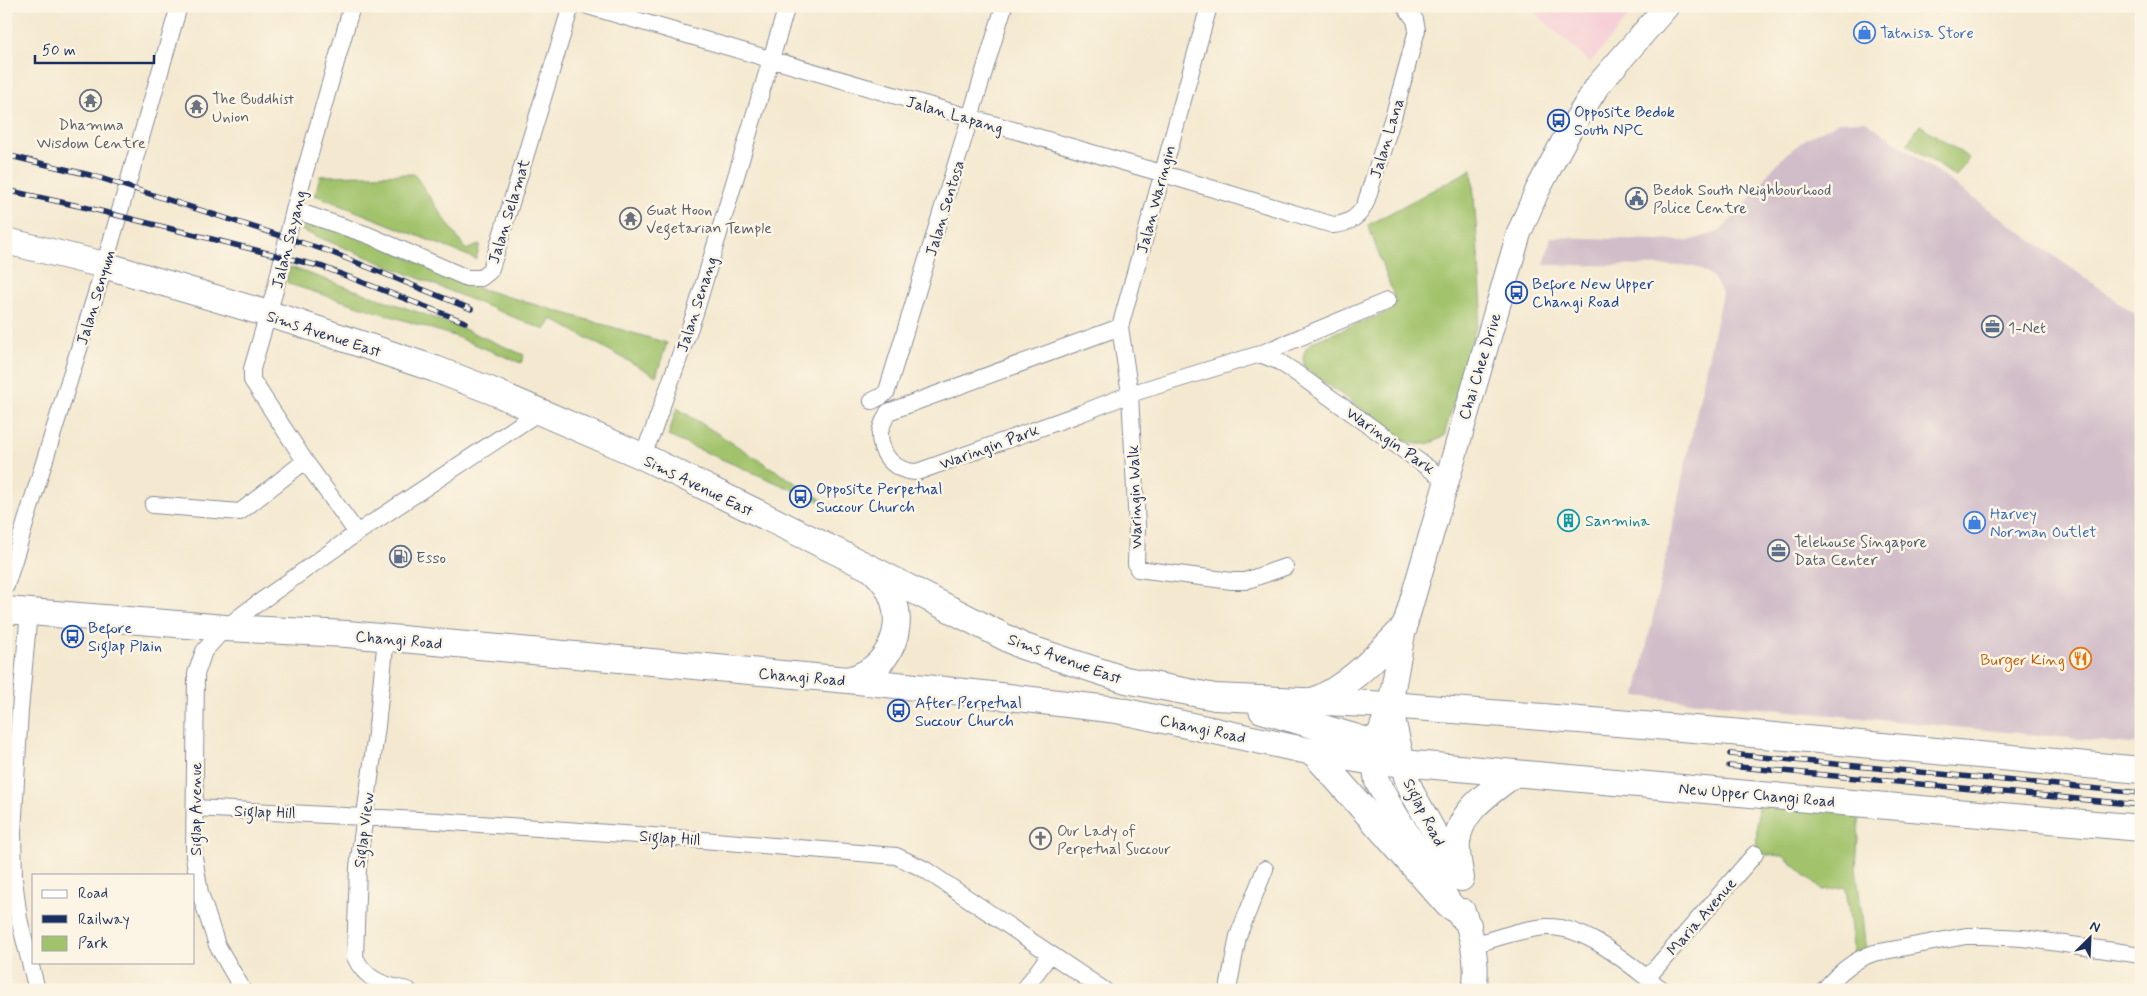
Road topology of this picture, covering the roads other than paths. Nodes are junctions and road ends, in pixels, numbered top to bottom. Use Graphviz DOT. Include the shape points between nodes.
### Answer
graph roads {
  1 [pos="179,6"];
  2 [pos="352,6"];
  3 [pos="571,6"];
  4 [pos="588,6"];
  5 [pos="787,6"];
  6 [pos="1004,6"];
  7 [pos="1209,6"];
  8 [pos="1405,6"];
  9 [pos="1667,6"];
  10 [pos="771,60"];
  11 [pos="971,119"];
  12 [pos="1162,173"];
  13 [pos="294,210"];
  14 [pos="1321,223"];
  15 [pos="6,241"];
  16 [pos="104,265"];
  17 [pos="1387,300"];
  18 [pos="268,314"];
  19 [pos="1120,327"];
  20 [pos="1260,354"];
  21 [pos="1130,394"];
  22 [pos="872,401"];
  23 [pos="539,412"];
  24 [pos="642,456"];
  25 [pos="305,461"];
  26 [pos="1446,480"];
  27 [pos="153,505"];
  28 [pos="357,533"];
  29 [pos="1285,567"];
  30 [pos="872,569"];
  31 [pos="6,586"];
  32 [pos="18,611"];
  33 [pos="225,628"];
  34 [pos="1404,628"];
  35 [pos="386,638"];
  36 [pos="848,680"];
  37 [pos="1215,697"];
  38 [pos="1310,702"];
  39 [pos="1390,705"];
  40 [pos="1313,752"];
  41 [pos="1374,754"];
  42 [pos="1402,763"];
  43 [pos="2141,770"];
  44 [pos="1515,773"];
  45 [pos="11,793"];
  46 [pos="195,808"];
  47 [pos="364,816"];
  48 [pos="2141,828"];
  49 [pos="1755,854"];
  50 [pos="1265,869"];
  51 [pos="1461,878"];
  52 [pos="1464,926"];
  53 [pos="1050,954"];
  54 [pos="2141,955"];
  55 [pos="1647,978"];
  56 [pos="37,990"];
  57 [pos="243,990"];
  58 [pos="408,990"];
  59 [pos="1024,990"];
  60 [pos="1104,990"];
  61 [pos="1228,990"];
  62 [pos="1474,990"];
  63 [pos="1663,990"];
  64 [pos="1824,990"];
  1 -- 16 [label="street, Jalan Senyum"];
  2 -- 13 [label="street, Jalan Sayang"];
  3 -- 13 [label="street, Jalan Selamat" via="495,256 490,271 481,278 467,278 368,235"];
  4 -- 10 [label="street, Jalan Lapang"];
  5 -- 10 [label="street, Jalan Senang"];
  6 -- 11 [label="street, Jalan Sentosa"];
  7 -- 12 [label="street, Jalan Waringin"];
  8 -- 14 [label="street, Jalan Lana" via="1415,20 1417,30 1364,206 1356,217 1346,223"];
  9 -- 26 [label="street, Chai Chee Drive" via="1598,85 1537,191 1519,234"];
  10 -- 11 [label="street, Jalan Lapang"];
  10 -- 24 [label="street, Jalan Senang" via="695,313"];
  11 -- 12 [label="street, Jalan Lapang"];
  11 -- 22 [label="street, Jalan Sentosa" via="887,392"];
  12 -- 14 [label="street, Jalan Lapang"];
  12 -- 19 [label="street, Jalan Waringin"];
  13 -- 18 [label="street, Jalan Sayang"];
  15 -- 16 [label="main road, Sims Avenue East"];
  16 -- 18 [label="main road, Sims Avenue East"];
  16 -- 31 [label="street, Jalan Senyum"];
  17 -- 20 [label="street, Waringin Park"];
  18 -- 23 [label="main road, Sims Avenue East" via="435,369"];
  18 -- 25 [label="street, Jalan Sayang" via="252,369 252,380"];
  19 -- 21 [label="street, Jalan Waringin"];
  19 -- 21 [label="street, Waringin Park" via="888,412 880,433 882,449 895,466 917,472"];
  20 -- 21 [label="street, Waringin Park"];
  20 -- 26 [label="street, Waringin Park" via="1292,370"];
  21 -- 29 [label="street, Waringin Walk" via="1138,569 1245,581"];
  23 -- 24 [label="main road, Sims Avenue East"];
  23 -- 28 [label="street"];
  24 -- 30 [label="main road, Sims Avenue East"];
  25 -- 27 [label="street" via="240,512"];
  25 -- 28 [label="street, Jalan Sayang"];
  26 -- 34 [label="street, Chai Chee Drive"];
  28 -- 33 [label="street"];
  30 -- 36 [label="main road" via="886,584 894,602 896,632 879,663 863,675"];
  30 -- 37 [label="main road, Sims Avenue East" via="1022,646 1126,680"];
  32 -- 33 [label="main road, Changi Road"];
  32 -- 45 [label="street" via="20,710"];
  33 -- 35 [label="main road, Changi Road"];
  33 -- 46 [label="street, Siglap Avenue" via="204,650 196,674"];
  34 -- 38 [label="main road" via="1349,681 1331,694"];
  34 -- 39 [label="street, Chai Chee Drive"];
  35 -- 36 [label="main road, Changi Road"];
  35 -- 47 [label="street, Siglap View"];
  36 -- 40 [label="main road, Changi Road" via="1117,710"];
  37 -- 38 [label="main road, Sims Avenue East"];
  37 -- 41 [label="main road" via="1338,732"];
  38 -- 39 [label="main road, Sims Avenue East"];
  39 -- 41 [label="street"];
  39 -- 42 [label="street, Siglap Road"];
  39 -- 43 [label="main road" via="1731,732"];
  40 -- 41 [label="main road, Changi Road"];
  40 -- 52 [label="main road"];
  41 -- 42 [label="main road"];
  41 -- 52 [label="street, Siglap Road" via="1377,782"];
  42 -- 44 [label="main road, New Upper Changi Road"];
  42 -- 51 [label="street, Siglap Road" via="1413,794"];
  44 -- 48 [label="main road, New Upper Changi Road"];
  44 -- 51 [label="main road" via="1475,804 1461,825 1457,844"];
  45 -- 56 [label="street" via="14,879 24,943"];
  46 -- 47 [label="street, Siglap Hill"];
  46 -- 57 [label="street, Siglap Avenue" via="194,857 200,894 217,945"];
  47 -- 53 [label="street, Siglap Hill" via="666,836 896,856 924,869"];
  47 -- 58 [label="street, Siglap View" via="358,867 355,957 359,967 377,982"];
  49 -- 55 [label="street, Maria Avenue"];
  50 -- 61 [label="street" via="1238,936"];
  51 -- 52 [label="street, Siglap Road"];
  52 -- 55 [label="street" via="1544,927 1584,935"];
  52 -- 62 [label="street, Siglap Road" via="1476,968"];
  53 -- 59 [label="street"];
  53 -- 60 [label="street, Siglap Hill"];
  54 -- 64 [label="street" via="2023,938 1966,936 1867,955 1841,972"];
  55 -- 63 [label="street"];
}
